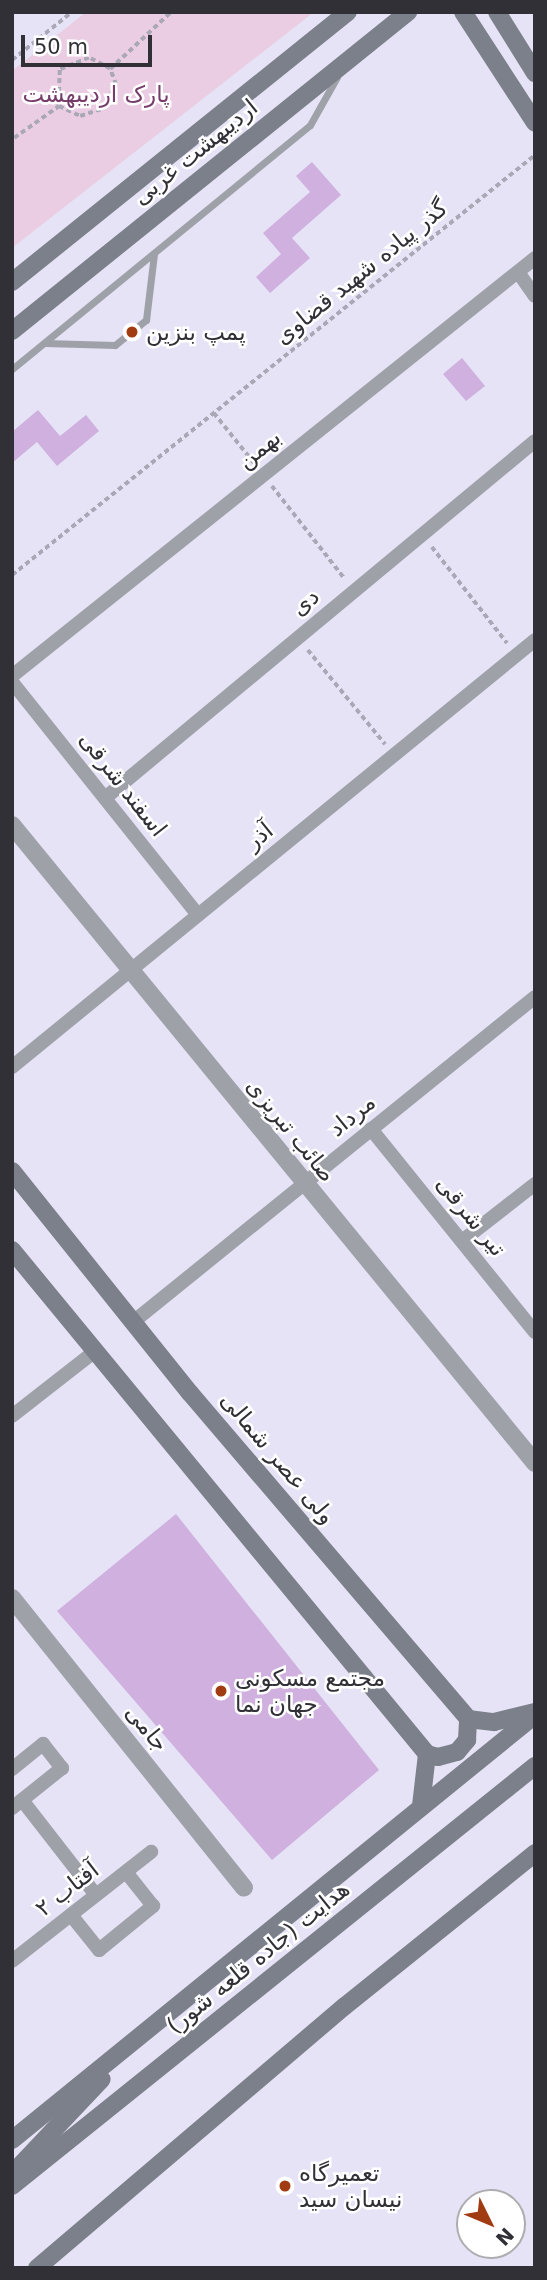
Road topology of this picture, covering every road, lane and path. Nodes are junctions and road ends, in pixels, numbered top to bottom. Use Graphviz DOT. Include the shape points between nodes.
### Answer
graph roads {
  1 [pos="72,12"];
  2 [pos="171,12"];
  3 [pos="348,12"];
  4 [pos="408,12"];
  5 [pos="463,12"];
  6 [pos="497,12"];
  7 [pos="12,60"];
  8 [pos="346,62"];
  9 [pos="110,69"];
  10 [pos="535,73"];
  11 [pos="59,106"];
  12 [pos="535,123"];
  13 [pos="13,137"];
  14 [pos="535,155"];
  15 [pos="12,158"];
  16 [pos="154,253"];
  17 [pos="535,258"];
  18 [pos="518,272"];
  19 [pos="12,282"];
  20 [pos="535,296"];
  21 [pos="12,331"];
  22 [pos="45,343"];
  23 [pos="12,369"];
  24 [pos="214,413"];
  25 [pos="535,441"];
  26 [pos="263,475"];
  27 [pos="422,534"];
  28 [pos="12,575"];
  29 [pos="355,590"];
  30 [pos="298,637"];
  31 [pos="535,640"];
  32 [pos="516,656"];
  33 [pos="12,676"];
  34 [pos="12,682"];
  35 [pos="394,755"];
  36 [pos="104,798"];
  37 [pos="12,825"];
  38 [pos="198,915"];
  39 [pos="129,971"];
  40 [pos="535,996"];
  41 [pos="12,1067"];
  42 [pos="371,1129"];
  43 [pos="12,1171"];
  44 [pos="304,1184"];
  45 [pos="535,1184"];
  46 [pos="462,1241"];
  47 [pos="12,1250"];
  48 [pos="133,1322"];
  49 [pos="535,1332"];
  50 [pos="94,1352"];
  51 [pos="12,1416"];
  52 [pos="535,1463"];
  53 [pos="12,1598"];
  54 [pos="535,1714"];
  55 [pos="468,1719"];
  56 [pos="427,1754"];
  57 [pos="535,1766"];
  58 [pos="12,1769"];
  59 [pos="17,1804"];
  60 [pos="421,1805"];
  61 [pos="150,1852"];
  62 [pos="535,1853"];
  63 [pos="126,1872"];
  64 [pos="244,1888"];
  65 [pos="96,1895"];
  66 [pos="71,1915"];
  67 [pos="12,1961"];
  68 [pos="147,2031"];
  69 [pos="12,2140"];
  70 [pos="12,2174"];
  71 [pos="12,2186"];
  72 [pos="37,2268"];
  1 -- 7 [label="path"];
  2 -- 9 [label="path"];
  3 -- 19 [label="main road, اردیبهشت غربی"];
  4 -- 8 [label="main road, اردیبهشت غربی"];
  5 -- 12 [label="main road"];
  6 -- 10 [label="main road"];
  8 -- 16 [label="lane" via="310,125"];
  8 -- 21 [label="main road, اردیبهشت غربی"];
  9 -- 11 [label="path" via="89,58 60,71"];
  9 -- 11 [label="path" via="116,85 102,109 80,116"];
  11 -- 13 [label="path"];
  13 -- 15 [label="path"];
  14 -- 24 [label="path, گذر پیاده شهید قضاوی"];
  16 -- 22 [label="lane"];
  16 -- 22 [label="lane" via="146,320 115,345"];
  17 -- 18 [label="street, بهمن"];
  18 -- 20 [label="street"];
  18 -- 26 [label="street, بهمن"];
  22 -- 23 [label="lane"];
  24 -- 26 [label="path"];
  24 -- 28 [label="path, گذر پیاده شهید قضاوی"];
  25 -- 27 [label="street, دی"];
  26 -- 29 [label="path"];
  26 -- 33 [label="street, بهمن"];
  27 -- 29 [label="street, دی"];
  27 -- 32 [label="path"];
  29 -- 30 [label="street, دی"];
  30 -- 35 [label="path"];
  30 -- 36 [label="street, دی"];
  31 -- 32 [label="street, آذر"];
  32 -- 35 [label="street, آذر"];
  34 -- 36 [label="street, اسفند شرقی"];
  35 -- 38 [label="street, آذر"];
  36 -- 38 [label="street, اسفند شرقی"];
  37 -- 39 [label="street, صائب تبریزی"];
  38 -- 39 [label="street, آذر"];
  39 -- 41 [label="street, آذر"];
  39 -- 44 [label="street, صائب تبریزی"];
  40 -- 42 [label="street, مرداد"];
  42 -- 44 [label="street, مرداد"];
  42 -- 46 [label="street, تیر شرقی"];
  43 -- 48 [label="main road, ولی عصر شمالی"];
  44 -- 48 [label="street, مرداد"];
  44 -- 52 [label="street, صائب تبریزی"];
  45 -- 46 [label="street"];
  46 -- 49 [label="street, تیر شرقی"];
  47 -- 50 [label="main road"];
  48 -- 55 [label="main road, ولی عصر شمالی"];
  50 -- 51 [label="street"];
  50 -- 56 [label="main road"];
  53 -- 64 [label="street, جامی"];
  54 -- 55 [label="main road" via="494,1722"];
  54 -- 60 [label="main road"];
  55 -- 56 [label="main road" via="467,1740 457,1752 438,1757"];
  56 -- 60 [label="main road"];
  57 -- 71 [label="main road, هدایت (جاده قلعه شور)"];
  58 -- 59 [label="street" via="43,1744 62,1768"];
  59 -- 65 [label="street"];
  60 -- 68 [label="main road"];
  61 -- 63 [label="street, آفتاب ۲"];
  62 -- 72 [label="main road" via="345,2006"];
  63 -- 65 [label="street, آفتاب ۲"];
  63 -- 66 [label="street" via="153,1906 99,1950"];
  65 -- 66 [label="street, آفتاب ۲"];
  66 -- 67 [label="street, آفتاب ۲"];
  68 -- 69 [label="main road"];
  68 -- 70 [label="main road"];
}
